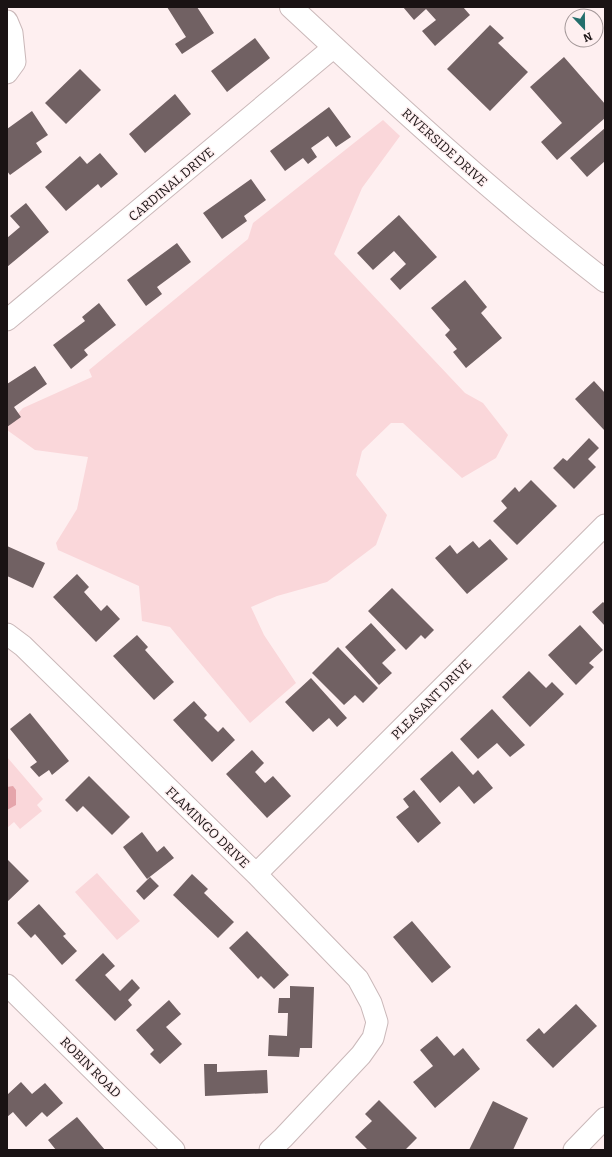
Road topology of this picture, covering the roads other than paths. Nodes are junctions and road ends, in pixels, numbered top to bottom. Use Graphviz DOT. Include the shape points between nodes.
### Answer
graph roads {
  1 [pos="291,7"];
  2 [pos="7,21"];
  3 [pos="334,47"];
  4 [pos="7,73"];
  5 [pos="605,281"];
  6 [pos="7,320"];
  7 [pos="605,525"];
  8 [pos="7,634"];
  9 [pos="256,874"];
  10 [pos="7,985"];
  11 [pos="605,1118"];
  12 [pos="283,1146"];
  13 [pos="174,1150"];
  14 [pos="574,1150"];
  1 -- 3 [label="street, RIVERSIDE DRIVE"];
  2 -- 4 [label="street" via="12,33 15,62"];
  3 -- 5 [label="street, RIVERSIDE DRIVE" via="486,184"];
  3 -- 6 [label="street, CARDINAL DRIVE"];
  7 -- 9 [label="street, PLEASANT DRIVE"];
  8 -- 9 [label="street, FLAMINGO DRIVE" via="23,646"];
  9 -- 12 [label="street, FLAMINGO DRIVE" via="358,979 371,1003 377,1022 373,1038 361,1055"];
  10 -- 13 [label="street, ROBIN ROAD"];
  11 -- 14 [label="street"];
}
